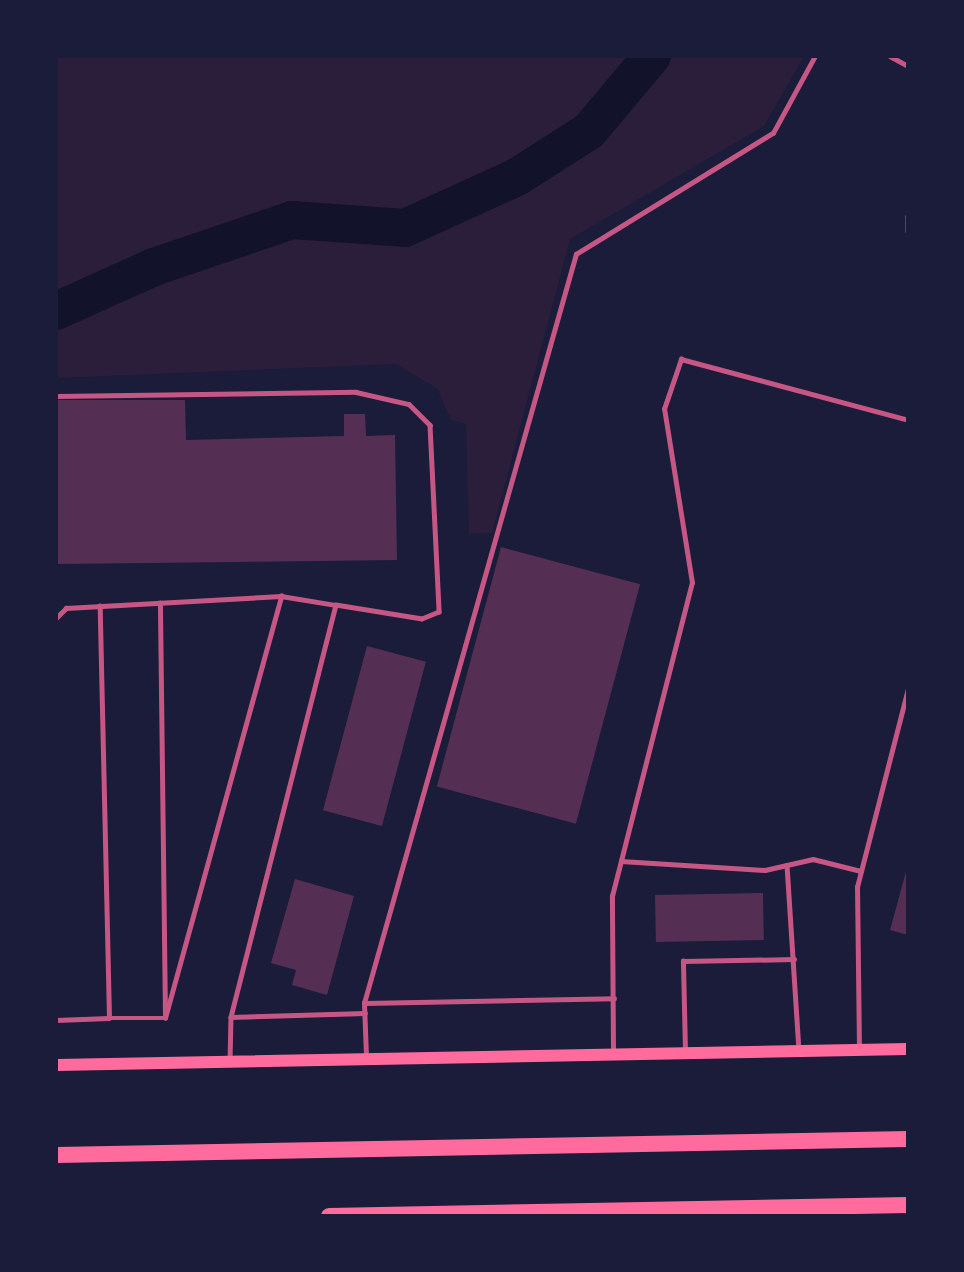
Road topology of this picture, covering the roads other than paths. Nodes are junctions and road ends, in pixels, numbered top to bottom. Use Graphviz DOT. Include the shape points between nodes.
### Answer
graph roads {
  1 [pos="815,56"];
  2 [pos="890,56"];
  3 [pos="908,66"];
  4 [pos="908,216"];
  5 [pos="908,230"];
  6 [pos="56,396"];
  7 [pos="908,420"];
  8 [pos="281,596"];
  9 [pos="160,603"];
  10 [pos="336,605"];
  11 [pos="100,606"];
  12 [pos="56,618"];
  13 [pos="908,688"];
  14 [pos="621,861"];
  15 [pos="788,865"];
  16 [pos="861,872"];
  17 [pos="793,959"];
  18 [pos="614,998"];
  19 [pos="364,1003"];
  20 [pos="365,1013"];
  21 [pos="231,1017"];
  22 [pos="109,1018"];
  23 [pos="164,1018"];
  24 [pos="56,1020"];
  25 [pos="859,1049"];
  26 [pos="908,1049"];
  27 [pos="799,1051"];
  28 [pos="685,1053"];
  29 [pos="613,1055"];
  30 [pos="366,1059"];
  31 [pos="230,1062"];
  32 [pos="56,1065"];
  33 [pos="908,1139"];
  34 [pos="56,1155"];
  35 [pos="908,1205"];
  36 [pos="329,1216"];
  1 -- 19 [label="lane" via="773,133 576,254"];
  2 -- 3 [label="lane"];
  4 -- 5 [label="lane"];
  6 -- 10 [label="lane" via="356,391 409,404 430,425 439,612 422,619"];
  7 -- 14 [label="lane" via="681,359 664,409 692,583"];
  8 -- 9 [label="lane"];
  8 -- 10 [label="lane"];
  8 -- 23 [label="lane"];
  9 -- 11 [label="lane"];
  9 -- 23 [label="lane"];
  10 -- 21 [label="lane"];
  11 -- 12 [label="lane" via="66,608"];
  11 -- 22 [label="lane"];
  13 -- 16 [label="lane"];
  14 -- 15 [label="lane" via="765,870"];
  14 -- 18 [label="lane" via="612,896"];
  15 -- 16 [label="lane" via="813,859"];
  15 -- 17 [label="lane"];
  16 -- 25 [label="lane"];
  17 -- 27 [label="lane"];
  17 -- 28 [label="lane" via="683,961"];
  18 -- 19 [label="lane"];
  18 -- 29 [label="lane"];
  19 -- 20 [label="lane"];
  20 -- 21 [label="lane"];
  20 -- 30 [label="lane"];
  21 -- 31 [label="lane"];
  22 -- 23 [label="lane"];
  22 -- 24 [label="lane"];
  25 -- 26 [label="main road"];
  25 -- 27 [label="main road"];
  27 -- 28 [label="main road"];
  28 -- 29 [label="main road"];
  29 -- 30 [label="main road"];
  30 -- 31 [label="main road"];
  31 -- 32 [label="main road"];
  33 -- 34 [label="highway"];
  35 -- 36 [label="highway"];
}
